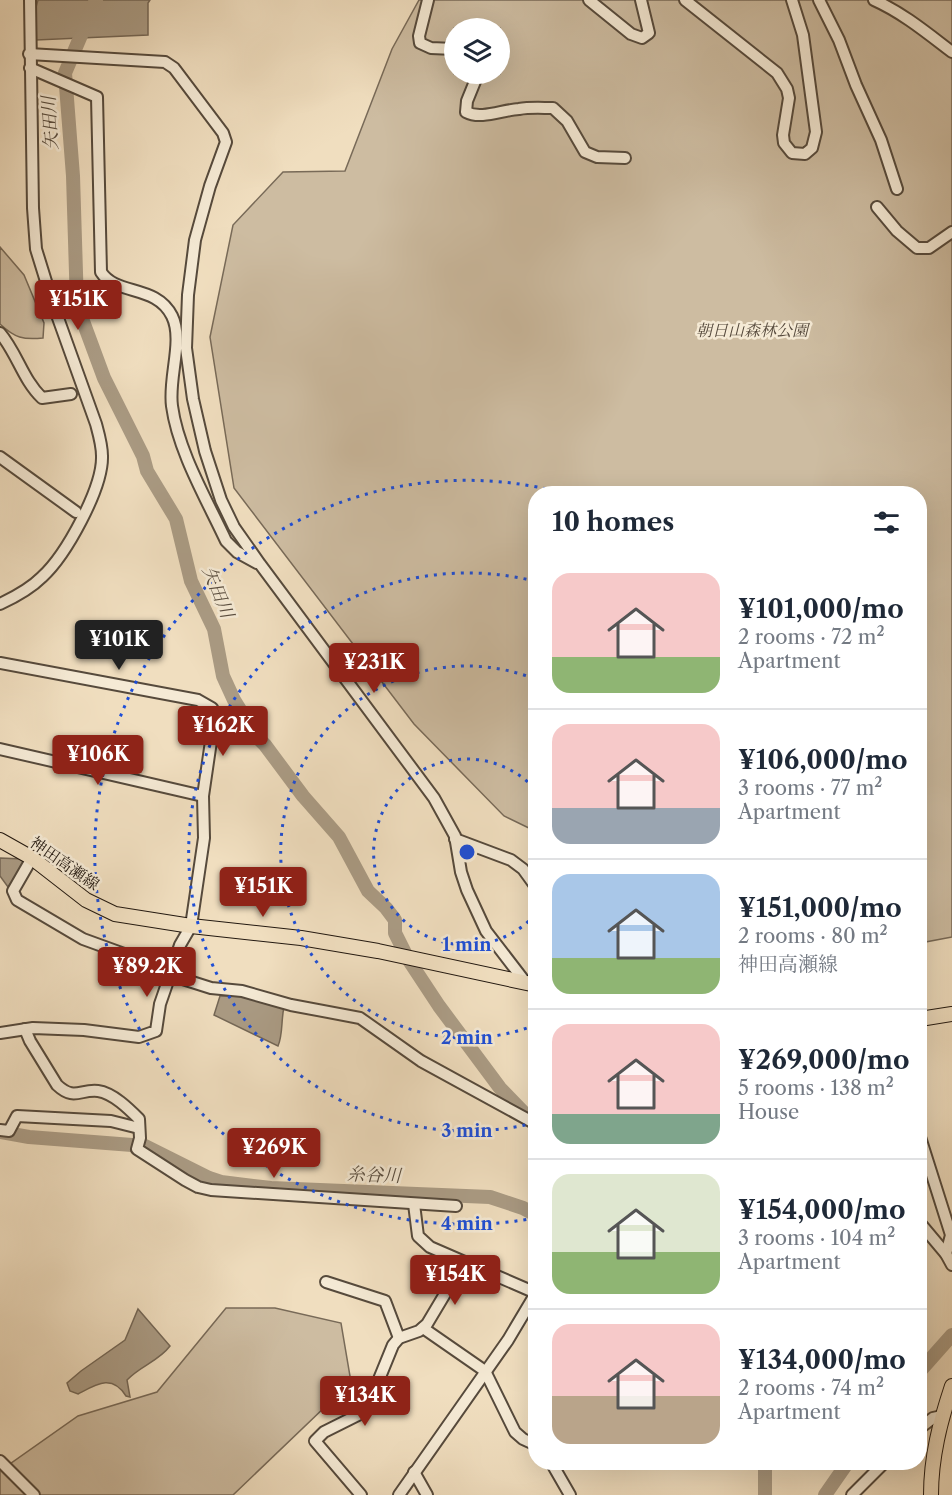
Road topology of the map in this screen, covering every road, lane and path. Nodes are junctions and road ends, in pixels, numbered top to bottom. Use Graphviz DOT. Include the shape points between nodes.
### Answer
graph roads {
  1 [pos="30,0"];
  2 [pos="428,0"];
  3 [pos="588,0"];
  4 [pos="641,0"];
  5 [pos="685,0"];
  6 [pos="792,0"];
  7 [pos="819,0"];
  8 [pos="874,0"];
  9 [pos="444,49"];
  10 [pos="952,52"];
  11 [pos="29,54"];
  12 [pos="35,70"];
  13 [pos="474,84"];
  14 [pos="625,158"];
  15 [pos="897,189"];
  16 [pos="877,207"];
  17 [pos="952,232"];
  18 [pos="0,333"];
  19 [pos="71,394"];
  20 [pos="0,457"];
  21 [pos="76,512"];
  22 [pos="260,564"];
  23 [pos="0,604"];
  24 [pos="0,663"];
  25 [pos="0,749"];
  26 [pos="203,796"];
  27 [pos="455,839"];
  28 [pos="0,840"];
  29 [pos="32,858"];
  30 [pos="528,876"];
  31 [pos="191,926"];
  32 [pos="170,975"];
  33 [pos="528,980"];
  34 [pos="528,983"];
  35 [pos="952,1014"];
  36 [pos="927,1018"];
  37 [pos="25,1029"];
  38 [pos="0,1033"];
  39 [pos="528,1120"];
  40 [pos="0,1130"];
  41 [pos="139,1138"];
  42 [pos="927,1159"];
  43 [pos="414,1204"];
  44 [pos="456,1206"];
  45 [pos="927,1231"];
  46 [pos="946,1254"];
  47 [pos="464,1262"];
  48 [pos="952,1265"];
  49 [pos="326,1282"];
  50 [pos="528,1290"];
  51 [pos="528,1306"];
  52 [pos="423,1328"];
  53 [pos="399,1338"];
  54 [pos="485,1371"];
  55 [pos="952,1386"];
  56 [pos="942,1416"];
  57 [pos="927,1423"];
  58 [pos="528,1442"];
  59 [pos="0,1461"];
  60 [pos="556,1470"];
  61 [pos="877,1470"];
  62 [pos="414,1472"];
  63 [pos="34,1495"];
  64 [pos="361,1495"];
  65 [pos="399,1495"];
  66 [pos="427,1495"];
  67 [pos="570,1495"];
  68 [pos="852,1495"];
  69 [pos="931,1495"];
  1 -- 11 [label="street"];
  2 -- 9 [label="street" via="420,43"];
  3 -- 4 [label="street" via="631,34 642,38 649,33"];
  5 -- 6 [label="street" via="777,73 789,98 784,143 792,153 801,155 812,148 816,132 803,35"];
  7 -- 15 [label="street" via="839,40"];
  8 -- 10 [label="street" via="910,20"];
  11 -- 12 [label="street"];
  11 -- 22 [label="street" via="165,62 174,68 223,133 226,142 195,240 186,348 193,399 221,500"];
  12 -- 22 [label="street" via="97,97 101,272 107,280 152,295 173,317 176,333 170,387 185,452 226,541"];
  12 -- 23 [label="street" via="36,249 96,424 102,457 95,490 57,561 29,588"];
  13 -- 14 [label="street" via="466,112 472,115 553,108 567,121 585,152 597,157"];
  16 -- 17 [label="street" via="917,248 930,248"];
  18 -- 19 [label="street" via="42,398"];
  20 -- 21 [label="street"];
  22 -- 27 [label="street" via="434,798"];
  24 -- 26 [label="street" via="198,700 212,708 215,714"];
  25 -- 26 [label="street"];
  26 -- 31 [label="street" via="204,838"];
  27 -- 30 [label="street" via="511,860"];
  27 -- 33 [label="street" via="467,890 486,931"];
  28 -- 29 [label="main road, 神田高瀬線"];
  29 -- 31 [label="main road, 神田高瀬線" via="86,900 115,914"];
  29 -- 32 [label="street" via="15,885 17,900 83,939 160,967"];
  31 -- 32 [label="street"];
  31 -- 34 [label="main road, 神田高瀬線" via="378,951"];
  32 -- 37 [label="street" via="156,1031 149,1035"];
  32 -- 39 [label="street" via="211,988 242,991 360,1018 421,1061"];
  35 -- 36 [label="main road"];
  37 -- 38 [label="street"];
  37 -- 41 [label="street" via="63,1090 70,1094 97,1090 105,1093 139,1119"];
  40 -- 41 [label="street" via="9,1131 17,1116 111,1121"];
  41 -- 43 [label="street" via="136,1149 198,1187"];
  42 -- 46 [label="street" via="951,1235"];
  43 -- 44 [label="street"];
  43 -- 47 [label="street" via="418,1236 430,1247"];
  45 -- 46 [label="street"];
  46 -- 48 [label="street"];
  47 -- 50 [label="street"];
  47 -- 52 [label="street"];
  49 -- 53 [label="street" via="385,1301"];
  51 -- 54 [label="street"];
  52 -- 53 [label="street"];
  52 -- 54 [label="street"];
  53 -- 64 [label="street" via="373,1394 358,1415 324,1432 315,1441"];
  54 -- 58 [label="street" via="515,1432"];
  54 -- 62 [label="street"];
  55 -- 56 [label="main road"];
  56 -- 57 [label="street"];
  56 -- 69 [label="main road" via="932,1461"];
  59 -- 63 [label="street"];
  60 -- 67 [label="street"];
  61 -- 68 [label="street"];
  62 -- 65 [label="street"];
  62 -- 66 [label="street"];
}
